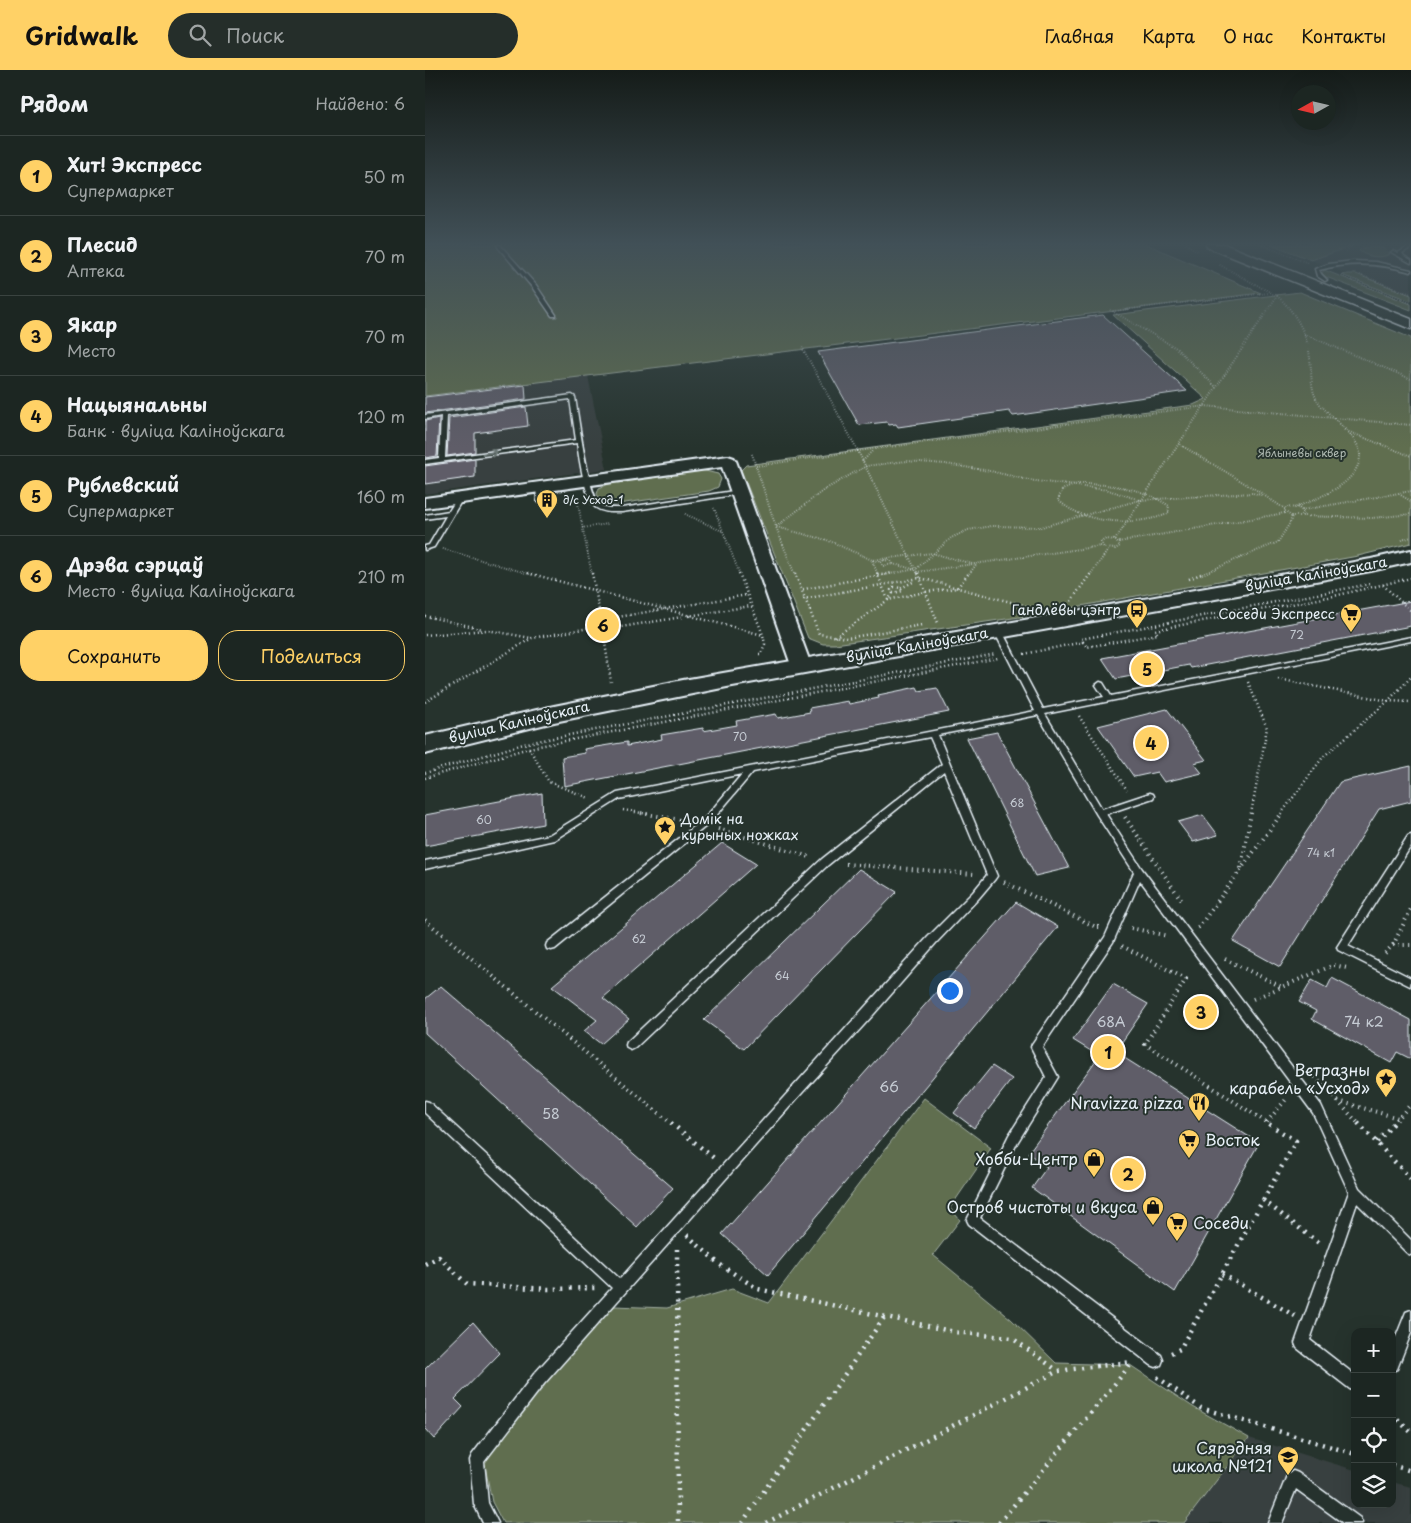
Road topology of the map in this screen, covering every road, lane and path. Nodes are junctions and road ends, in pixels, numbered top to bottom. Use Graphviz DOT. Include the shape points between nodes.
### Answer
graph roads {
  1 [pos="552,312"];
  2 [pos="1113,312"];
  3 [pos="1266,312"];
  4 [pos="1291,312"];
  5 [pos="1378,312"];
  6 [pos="554,315"];
  7 [pos="1411,324"];
  8 [pos="1303,334"];
  9 [pos="802,347"];
  10 [pos="1411,379"];
  11 [pos="1216,387"];
  12 [pos="1205,406"];
  13 [pos="444,414"];
  14 [pos="425,417"];
  15 [pos="1330,418"];
  16 [pos="1411,425"];
  17 [pos="1343,429"];
  18 [pos="580,441"];
  19 [pos="1179,444"];
  20 [pos="874,449"];
  21 [pos="859,451"];
  22 [pos="751,454"];
  23 [pos="1411,456"];
  24 [pos="442,460"];
  25 [pos="863,461"];
  26 [pos="425,462"];
  27 [pos="756,466"];
  28 [pos="866,466"];
  29 [pos="588,480"];
  30 [pos="562,483"];
  31 [pos="1067,486"];
  32 [pos="1411,491"];
  33 [pos="740,492"];
  34 [pos="1144,494"];
  35 [pos="1398,494"];
  36 [pos="1265,496"];
  37 [pos="460,498"];
  38 [pos="1162,499"];
  39 [pos="1140,500"];
  40 [pos="1411,501"];
  41 [pos="425,503"];
  42 [pos="713,506"];
  43 [pos="1296,507"];
  44 [pos="1285,508"];
  45 [pos="688,510"];
  46 [pos="1302,510"];
  47 [pos="1285,513"];
  48 [pos="451,514"];
  49 [pos="1411,514"];
  50 [pos="1083,516"];
  51 [pos="1292,516"];
  52 [pos="1302,516"];
  53 [pos="425,517"];
  54 [pos="1128,520"];
  55 [pos="612,523"];
  56 [pos="776,526"];
  57 [pos="582,528"];
  58 [pos="723,531"];
  59 [pos="1411,536"];
  60 [pos="1115,540"];
  61 [pos="1119,542"];
  62 [pos="1101,546"];
  63 [pos="428,547"];
  64 [pos="1406,548"];
  65 [pos="442,549"];
  66 [pos="1109,549"];
  67 [pos="425,553"];
  68 [pos="932,553"];
  69 [pos="909,555"];
  70 [pos="872,560"];
  71 [pos="882,562"];
  72 [pos="893,564"];
  73 [pos="976,565"];
  74 [pos="885,566"];
  75 [pos="917,571"];
  76 [pos="885,575"];
  77 [pos="878,576"];
  78 [pos="1411,576"];
  79 [pos="1205,577"];
  80 [pos="920,578"];
  81 [pos="887,584"];
  82 [pos="881,585"];
  83 [pos="1383,585"];
  84 [pos="893,588"];
  85 [pos="901,588"];
  86 [pos="957,588"];
  87 [pos="799,590"];
  88 [pos="594,592"];
  89 [pos="925,592"];
  90 [pos="893,593"];
  91 [pos="747,595"];
  92 [pos="803,599"];
  93 [pos="888,600"];
  94 [pos="1080,600"];
  95 [pos="751,606"];
  96 [pos="1037,609"];
  97 [pos="662,611"];
  98 [pos="1411,611"];
  99 [pos="425,616"];
  100 [pos="684,616"];
  101 [pos="605,619"];
  102 [pos="601,620"];
  103 [pos="938,623"];
  104 [pos="1152,626"];
  105 [pos="595,627"];
  106 [pos="607,628"];
  107 [pos="487,630"];
  108 [pos="603,630"];
  109 [pos="1155,630"];
  110 [pos="997,631"];
  111 [pos="819,634"];
  112 [pos="425,635"];
  113 [pos="763,635"];
  114 [pos="835,637"];
  115 [pos="532,638"];
  116 [pos="1411,639"];
  117 [pos="1083,642"];
  118 [pos="757,654"];
  119 [pos="1010,654"];
  120 [pos="801,665"];
  121 [pos="1244,672"];
  122 [pos="1411,677"];
  123 [pos="611,682"];
  124 [pos="1100,685"];
  125 [pos="1108,698"];
  126 [pos="1388,701"];
  127 [pos="425,702"];
  128 [pos="1411,702"];
  129 [pos="1071,706"];
  130 [pos="1040,712"];
  131 [pos="933,733"];
  132 [pos="425,745"];
  133 [pos="946,765"];
  134 [pos="751,769"];
  135 [pos="425,772"];
  136 [pos="425,778"];
  137 [pos="1150,796"];
  138 [pos="1118,807"];
  139 [pos="1100,813"];
  140 [pos="1411,838"];
  141 [pos="425,865"];
  142 [pos="1241,868"];
  143 [pos="1139,872"];
  144 [pos="1185,906"];
  145 [pos="1411,909"];
  146 [pos="425,920"];
  147 [pos="1194,920"];
  148 [pos="1096,927"];
  149 [pos="1198,928"];
  150 [pos="1204,935"];
  151 [pos="1109,939"];
  152 [pos="1191,942"];
  153 [pos="1393,945"];
  154 [pos="1411,945"];
  155 [pos="551,946"];
  156 [pos="1374,963"];
  157 [pos="1226,964"];
  158 [pos="1410,982"];
  159 [pos="1282,987"];
  160 [pos="1247,992"];
  161 [pos="1252,999"];
  162 [pos="1258,1006"];
  163 [pos="631,1045"];
  164 [pos="1314,1076"];
  165 [pos="1287,1099"];
  166 [pos="1337,1100"];
  167 [pos="1411,1104"];
  168 [pos="425,1106"];
  169 [pos="1398,1118"];
  170 [pos="1267,1122"];
  171 [pos="1377,1142"];
  172 [pos="727,1169"];
  173 [pos="1411,1179"];
  174 [pos="1355,1192"];
  175 [pos="1263,1200"];
  176 [pos="676,1226"];
  177 [pos="1411,1249"];
  178 [pos="1333,1254"];
  179 [pos="425,1264"];
  180 [pos="1222,1274"];
  181 [pos="621,1288"];
  182 [pos="885,1316"];
  183 [pos="1411,1317"];
  184 [pos="1308,1324"];
  185 [pos="1396,1354"];
  186 [pos="1156,1360"];
  187 [pos="1134,1361"];
  188 [pos="1141,1366"];
  189 [pos="1058,1371"];
  190 [pos="1149,1372"];
  191 [pos="1351,1381"];
  192 [pos="1395,1418"];
  193 [pos="1411,1432"];
  194 [pos="1351,1453"];
  195 [pos="1396,1467"];
  196 [pos="1411,1471"];
  197 [pos="491,1523"];
  198 [pos="678,1523"];
  199 [pos="741,1523"];
  200 [pos="766,1523"];
  201 [pos="999,1523"];
  202 [pos="1275,1523"];
  203 [pos="1355,1523"];
  1 -- 6 [label="lane"];
  2 -- 11 [label="path" via="1176,348"];
  3 -- 11 [label="path"];
  4 -- 8 [label="path"];
  5 -- 7 [label="main road"];
  8 -- 10 [label="path"];
  8 -- 15 [label="path" via="1310,354 1311,385"];
  9 -- 21 [label="path"];
  11 -- 12 [label="path"];
  12 -- 15 [label="path"];
  12 -- 19 [label="path"];
  12 -- 20 [label="path"];
  13 -- 14 [label="lane"];
  13 -- 18 [label="lane" via="571,397"];
  13 -- 24 [label="lane"];
  15 -- 16 [label="path"];
  15 -- 17 [label="path"];
  17 -- 23 [label="path"];
  17 -- 43 [label="path" via="1354,440 1360,455 1356,470 1333,491"];
  24 -- 18 [label="lane, one-way"];
  18 -- 29 [label="lane"];
  19 -- 34 [label="path"];
  19 -- 36 [label="path"];
  20 -- 21 [label="path"];
  20 -- 25 [label="path"];
  21 -- 25 [label="path"];
  21 -- 27 [label="path"];
  22 -- 27 [label="path"];
  24 -- 26 [label="lane"];
  25 -- 28 [label="path"];
  27 -- 56 [label="path"];
  28 -- 31 [label="path" via="907,461 945,464"];
  28 -- 56 [label="path" via="824,490"];
  28 -- 69 [label="path"];
  29 -- 30 [label="street"];
  29 -- 33 [label="lane" via="595,503 603,509 622,510"];
  29 -- 33 [label="street" via="728,461"];
  30 -- 37 [label="street" via="539,494"];
  30 -- 57 [label="path" via="578,504"];
  31 -- 34 [label="path" via="1101,484"];
  31 -- 39 [label="path" via="1107,490"];
  31 -- 50 [label="path" via="1061,490 1058,500"];
  32 -- 35 [label="path"];
  33 -- 120 [label="street"];
  34 -- 38 [label="path"];
  34 -- 39 [label="path"];
  35 -- 40 [label="path"];
  35 -- 46 [label="path"];
  36 -- 38 [label="path" via="1214,494"];
  36 -- 44 [label="path"];
  37 -- 41 [label="street"];
  37 -- 48 [label="lane"];
  38 -- 39 [label="path"];
  38 -- 54 [label="path" via="1169,506 1168,514 1155,520"];
  39 -- 50 [label="path"];
  39 -- 54 [label="path"];
  42 -- 58 [label="path"];
  43 -- 44 [label="path"];
  43 -- 46 [label="path"];
  44 -- 47 [label="path"];
  45 -- 58 [label="path" via="680,511"];
  46 -- 52 [label="path"];
  47 -- 51 [label="path"];
  47 -- 61 [label="path"];
  48 -- 53 [label="lane"];
  48 -- 63 [label="lane"];
  49 -- 52 [label="path" via="1373,518"];
  50 -- 54 [label="path"];
  50 -- 68 [label="path" via="1041,527 993,526 969,530 951,538"];
  51 -- 52 [label="path"];
  51 -- 79 [label="path" via="1278,542 1186,581"];
  54 -- 60 [label="path"];
  55 -- 57 [label="path"];
  56 -- 70 [label="path" via="827,540"];
  56 -- 87 [label="path"];
  57 -- 88 [label="path"];
  58 -- 91 [label="path"];
  59 -- 64 [label="path"];
  60 -- 61 [label="path"];
  60 -- 62 [label="path" via="1103,540"];
  61 -- 66 [label="path" via="1119,547"];
  62 -- 66 [label="path"];
  62 -- 73 [label="path"];
  63 -- 67 [label="lane"];
  64 -- 110 [label="main road, вуліца Каліноўскага" via="1371,565"];
  65 -- 88 [label="path"];
  66 -- 94 [label="path" via="1070,602"];
  68 -- 69 [label="path"];
  68 -- 73 [label="path"];
  68 -- 75 [label="path"];
  69 -- 70 [label="path"];
  69 -- 75 [label="path"];
  70 -- 71 [label="path"];
  70 -- 77 [label="path"];
  71 -- 72 [label="path" via="889,560"];
  71 -- 74 [label="path"];
  72 -- 74 [label="path"];
  72 -- 75 [label="path"];
  73 -- 75 [label="path"];
  73 -- 86 [label="path"];
  74 -- 76 [label="path"];
  75 -- 76 [label="path"];
  75 -- 80 [label="path"];
  76 -- 77 [label="path"];
  77 -- 82 [label="path"];
  77 -- 87 [label="path"];
  78 -- 83 [label="path"];
  78 -- 104 [label="path"];
  80 -- 81 [label="path"];
  80 -- 85 [label="path"];
  80 -- 86 [label="path"];
  80 -- 89 [label="path"];
  81 -- 82 [label="path"];
  81 -- 84 [label="path"];
  82 -- 92 [label="path"];
  82 -- 93 [label="path"];
  83 -- 98 [label="path"];
  83 -- 109 [label="path"];
  84 -- 85 [label="path"];
  84 -- 90 [label="path"];
  85 -- 90 [label="path" via="902,592"];
  86 -- 89 [label="path"];
  86 -- 96 [label="path"];
  87 -- 92 [label="path"];
  88 -- 97 [label="path"];
  88 -- 102 [label="path"];
  89 -- 93 [label="path"];
  89 -- 103 [label="path"];
  90 -- 93 [label="path"];
  91 -- 95 [label="path"];
  91 -- 97 [label="path"];
  92 -- 111 [label="path"];
  93 -- 114 [label="path"];
  95 -- 100 [label="path"];
  95 -- 113 [label="path"];
  97 -- 100 [label="path"];
  97 -- 101 [label="path"];
  99 -- 107 [label="path"];
  100 -- 106 [label="path"];
  100 -- 113 [label="path"];
  101 -- 102 [label="path"];
  101 -- 106 [label="path" via="612,622"];
  102 -- 105 [label="path" via="595,623"];
  104 -- 109 [label="path"];
  104 -- 117 [label="path" via="1081,639"];
  105 -- 108 [label="path"];
  105 -- 115 [label="path"];
  106 -- 108 [label="path"];
  107 -- 112 [label="path"];
  107 -- 115 [label="path"];
  108 -- 123 [label="path"];
  109 -- 117 [label="path" via="1158,634 1087,647"];
  110 -- 119 [label="lane"];
  110 -- 120 [label="main road, вуліца Каліноўскага"];
  113 -- 118 [label="path" via="765,644 761,654"];
  115 -- 127 [label="path"];
  116 -- 121 [label="lane"];
  117 -- 119 [label="path"];
  119 -- 130 [label="lane"];
  119 -- 135 [label="path" via="527,743"];
  119 -- 136 [label="path" via="529,748"];
  120 -- 132 [label="main road, вуліца Каліноўскага" via="601,703"];
  121 -- 125 [label="lane"];
  121 -- 126 [label="path"];
  121 -- 142 [label="path" via="1267,728"];
  122 -- 126 [label="path"];
  124 -- 125 [label="lane"];
  125 -- 129 [label="lane"];
  126 -- 128 [label="path"];
  126 -- 142 [label="path" via="1323,757"];
  129 -- 130 [label="lane"];
  129 -- 138 [label="path" via="1127,788"];
  130 -- 131 [label="lane"];
  130 -- 139 [label="lane"];
  131 -- 133 [label="lane"];
  131 -- 134 [label="lane"];
  133 -- 163 [label="lane" via="825,862"];
  133 -- 172 [label="lane" via="992,876"];
  134 -- 141 [label="lane" via="617,796 551,838"];
  134 -- 155 [label="lane" via="708,820"];
  137 -- 138 [label="lane"];
  138 -- 139 [label="lane"];
  138 -- 144 [label="path"];
  139 -- 143 [label="lane"];
  140 -- 156 [label="lane" via="1342,946"];
  142 -- 149 [label="path"];
  143 -- 151 [label="lane"];
  143 -- 152 [label="lane"];
  145 -- 153 [label="path"];
  146 -- 172 [label="path"];
  147 -- 149 [label="path"];
  148 -- 151 [label="path"];
  149 -- 150 [label="path"];
  149 -- 152 [label="path"];
  151 -- 170 [label="path" via="1186,979 1145,1044"];
  151 -- 186 [label="lane" via="1036,1047 1052,1077 1013,1139 973,1220"];
  152 -- 174 [label="lane" via="1317,1109"];
  153 -- 154 [label="path"];
  153 -- 156 [label="path"];
  156 -- 158 [label="lane"];
  156 -- 159 [label="path" via="1365,972 1334,964"];
  157 -- 159 [label="path" via="1221,957"];
  159 -- 161 [label="path"];
  160 -- 161 [label="path"];
  161 -- 162 [label="path"];
  164 -- 166 [label="path"];
  165 -- 170 [label="path"];
  166 -- 169 [label="path"];
  166 -- 171 [label="path"];
  167 -- 169 [label="path"];
  168 -- 181 [label="lane"];
  169 -- 171 [label="path"];
  170 -- 175 [label="path" via="1296,1141"];
  171 -- 173 [label="path"];
  172 -- 176 [label="lane"];
  174 -- 177 [label="lane"];
  174 -- 178 [label="lane"];
  175 -- 178 [label="path"];
  175 -- 180 [label="path"];
  176 -- 181 [label="lane"];
  176 -- 182 [label="path" via="719,1264 758,1289"];
  176 -- 198 [label="path"];
  178 -- 184 [label="lane"];
  179 -- 181 [label="path" via="439,1257 467,1284 548,1289"];
  180 -- 184 [label="path"];
  180 -- 186 [label="path" via="1180,1349"];
  181 -- 197 [label="lane" via="539,1379 477,1460 481,1504"];
  182 -- 189 [label="path" via="955,1332 1012,1338"];
  182 -- 199 [label="path"];
  183 -- 185 [label="lane"];
  184 -- 191 [label="lane" via="1302,1343"];
  186 -- 187 [label="path"];
  187 -- 188 [label="path"];
  187 -- 189 [label="path"];
  187 -- 201 [label="path"];
  189 -- 200 [label="path"];
  190 -- 194 [label="path" via="1201,1408"];
  192 -- 193 [label="path"];
  195 -- 196 [label="path"];
  202 -- 203 [label="lane" via="1293,1478"];
}
